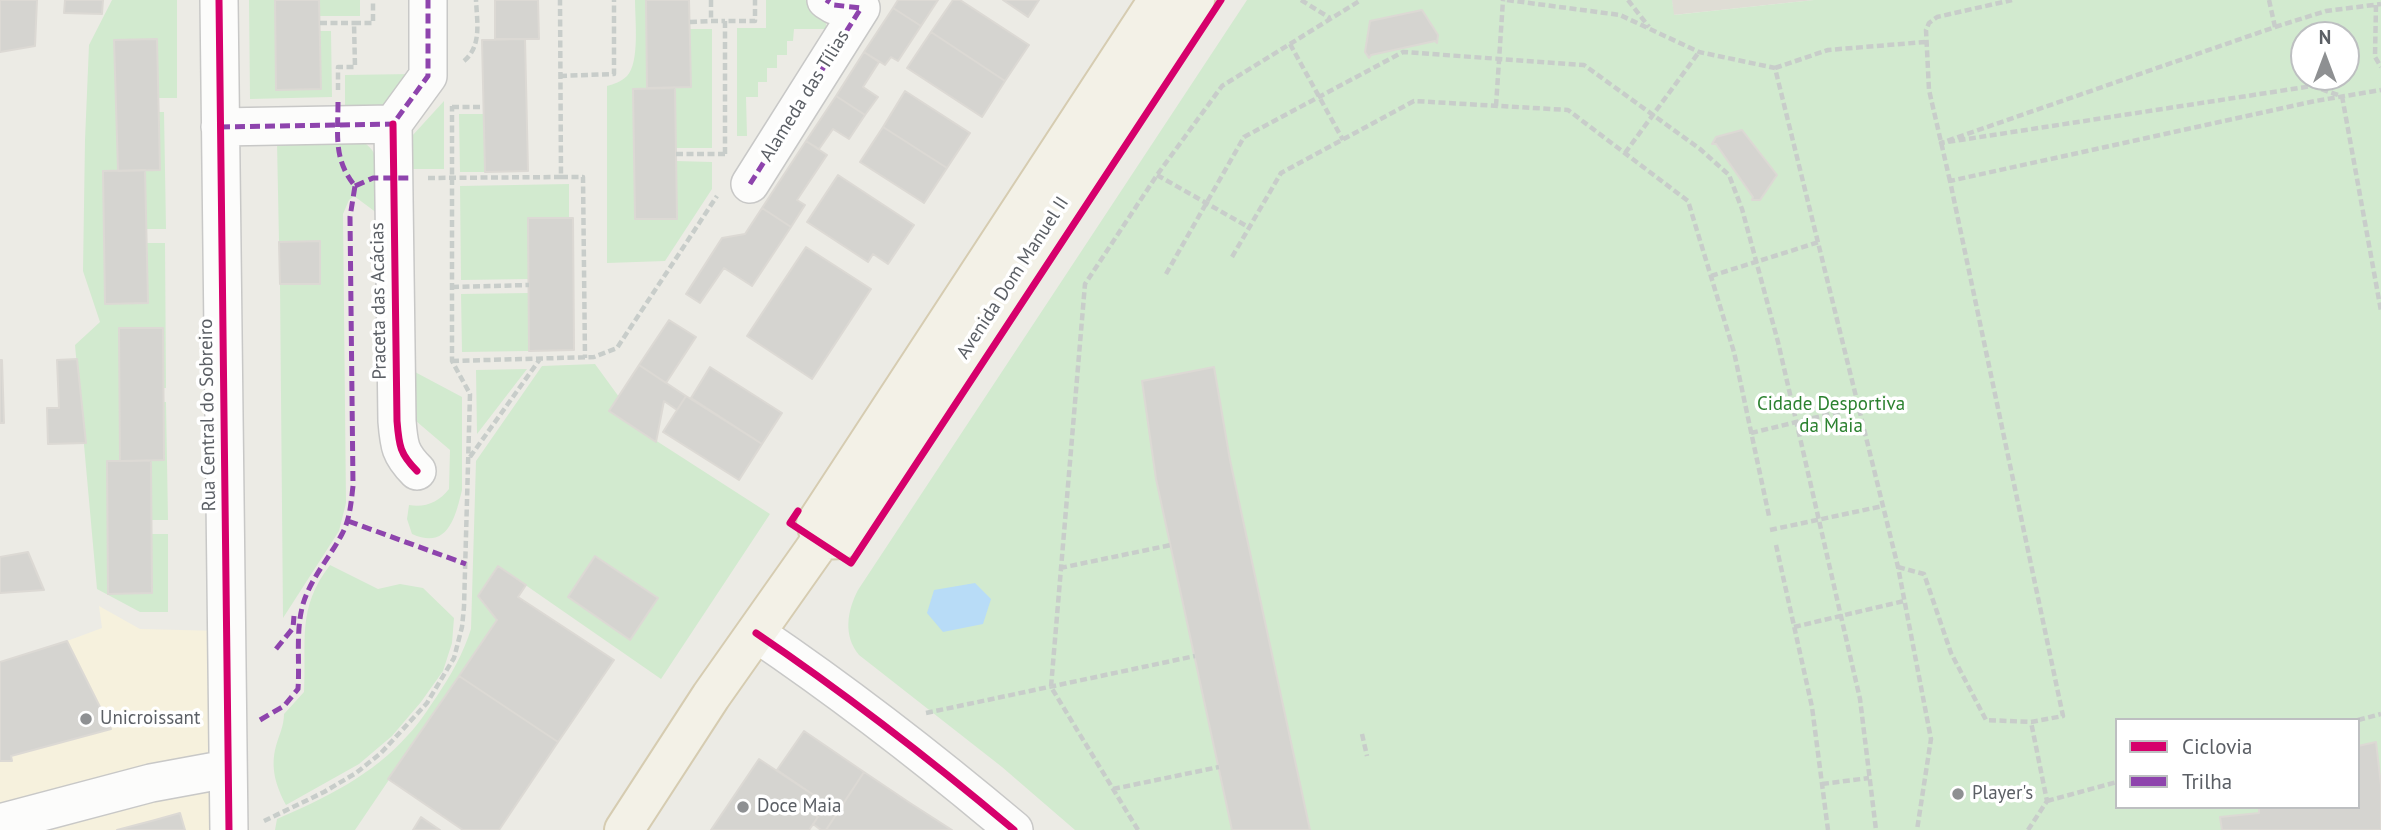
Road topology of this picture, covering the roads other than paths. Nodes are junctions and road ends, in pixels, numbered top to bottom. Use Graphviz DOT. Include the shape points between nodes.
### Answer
graph roads {
  1 [pos="219,0"];
  2 [pos="428,0"];
  3 [pos="826,0"];
  4 [pos="1158,0"];
  5 [pos="1195,0"];
  6 [pos="862,4"];
  7 [pos="393,124"];
  8 [pos="220,127"];
  9 [pos="731,181"];
  10 [pos="417,471"];
  11 [pos="821,540"];
  12 [pos="756,633"];
  13 [pos="227,769"];
  14 [pos="0,823"];
  15 [pos="245,826"];
  16 [pos="624,830"];
  17 [pos="1014,830"];
  1 -- 8 [label="street, Rua Central do Sobreiro"];
  2 -- 7 [label="street" via="428,76"];
  3 -- 6 [label="street, Alameda das Tílias" via="834,5"];
  4 -- 11 [label="main road, Avenida Dom Manuel II" via="816,523"];
  5 -- 11 [label="main road, Avenida Dom Manuel II" via="842,539"];
  6 -- 9 [label="street, Alameda das Tílias"];
  7 -- 8 [label="street"];
  7 -- 10 [label="street, Praceta das Acácias" via="397,421 399,448"];
  8 -- 13 [label="street, Rua Central do Sobreiro"];
  11 -- 12 [label="main road, Avenida Dom Manuel II"];
  12 -- 16 [label="main road, Avenida Dom Manuel II"];
  12 -- 17 [label="street" via="939,767"];
  13 -- 14 [label="street" via="151,783"];
  13 -- 15 [label="street, Rua Central do Sobreiro"];
}
